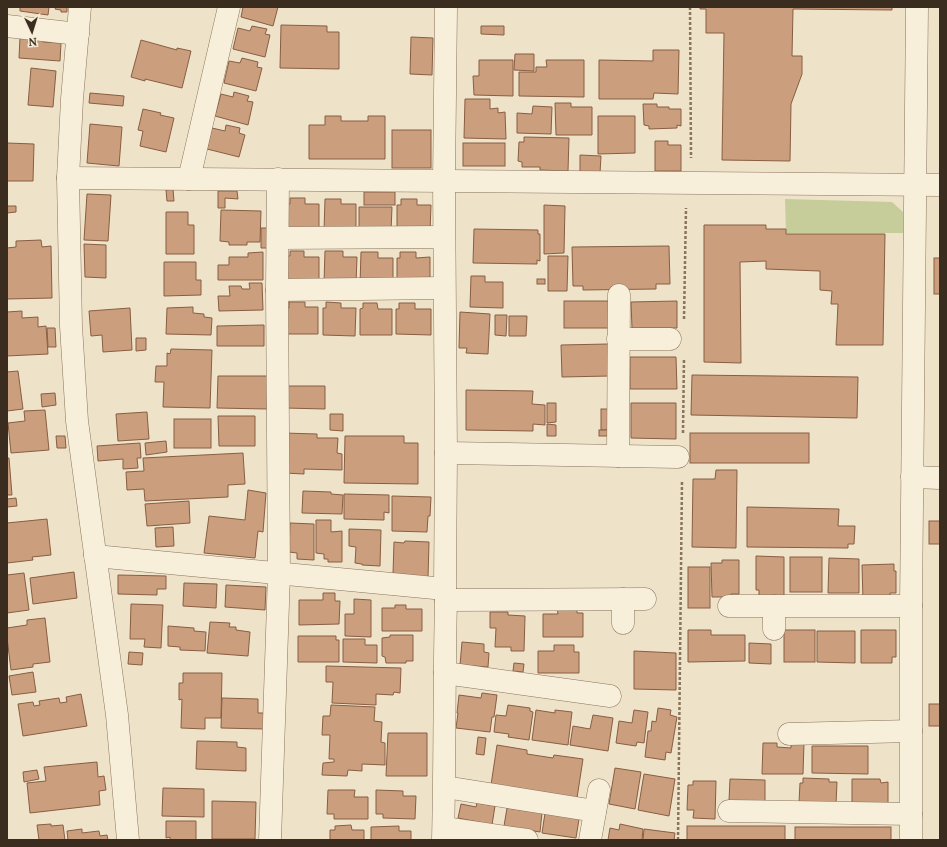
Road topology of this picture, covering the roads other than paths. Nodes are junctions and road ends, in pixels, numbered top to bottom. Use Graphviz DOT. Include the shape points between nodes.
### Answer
graph roads {
  1 [pos="80,7"];
  2 [pos="229,7"];
  3 [pos="446,7"];
  4 [pos="917,7"];
  5 [pos="7,26"];
  6 [pos="78,34"];
  7 [pos="68,178"];
  8 [pos="189,179"];
  9 [pos="278,179"];
  10 [pos="444,181"];
  11 [pos="915,184"];
  12 [pos="940,185"];
  13 [pos="444,237"];
  14 [pos="278,238"];
  15 [pos="444,288"];
  16 [pos="277,290"];
  17 [pos="619,295"];
  18 [pos="618,339"];
  19 [pos="677,346"];
  20 [pos="446,453"];
  21 [pos="618,456"];
  22 [pos="680,465"];
  23 [pos="912,477"];
  24 [pos="940,478"];
  25 [pos="95,556"];
  26 [pos="279,574"];
  27 [pos="446,594"];
  28 [pos="623,599"];
  29 [pos="645,599"];
  30 [pos="730,606"];
  31 [pos="774,606"];
  32 [pos="911,606"];
  33 [pos="623,623"];
  34 [pos="774,629"];
  35 [pos="445,673"];
  36 [pos="610,696"];
  37 [pos="911,731"];
  38 [pos="789,734"];
  39 [pos="445,787"];
  40 [pos="599,790"];
  41 [pos="595,811"];
  42 [pos="729,811"];
  43 [pos="911,814"];
  44 [pos="443,834"];
  45 [pos="128,840"];
  46 [pos="270,840"];
  47 [pos="527,840"];
  48 [pos="590,840"];
  49 [pos="911,840"];
  1 -- 6 [label="street"];
  2 -- 8 [label="street"];
  3 -- 10 [label="street"];
  4 -- 11 [label="street"];
  5 -- 6 [label="street"];
  6 -- 7 [label="street"];
  7 -- 8 [label="street"];
  7 -- 25 [label="street" via="71,326 77,421"];
  8 -- 9 [label="street"];
  9 -- 10 [label="street"];
  9 -- 14 [label="street"];
  10 -- 11 [label="street"];
  10 -- 13 [label="street"];
  11 -- 12 [label="street"];
  11 -- 23 [label="street"];
  13 -- 14 [label="street"];
  13 -- 15 [label="street"];
  14 -- 16 [label="street"];
  15 -- 16 [label="street"];
  15 -- 20 [label="street"];
  16 -- 26 [label="street"];
  17 -- 18 [label="street"];
  18 -- 19 [label="street"];
  18 -- 21 [label="street"];
  20 -- 21 [label="street"];
  20 -- 27 [label="street"];
  21 -- 22 [label="street"];
  23 -- 24 [label="street"];
  23 -- 32 [label="street"];
  25 -- 26 [label="street"];
  25 -- 45 [label="street" via="117,715"];
  26 -- 27 [label="street"];
  26 -- 46 [label="street"];
  27 -- 28 [label="street"];
  27 -- 35 [label="street"];
  28 -- 29 [label="street"];
  28 -- 33 [label="street"];
  30 -- 31 [label="street"];
  31 -- 32 [label="street"];
  31 -- 34 [label="street"];
  32 -- 37 [label="street"];
  35 -- 36 [label="street"];
  35 -- 39 [label="street"];
  37 -- 38 [label="street"];
  37 -- 43 [label="street"];
  39 -- 41 [label="street"];
  39 -- 44 [label="street"];
  40 -- 41 [label="street"];
  41 -- 48 [label="street"];
  42 -- 43 [label="street"];
  43 -- 49 [label="street"];
  44 -- 47 [label="street"];
}
